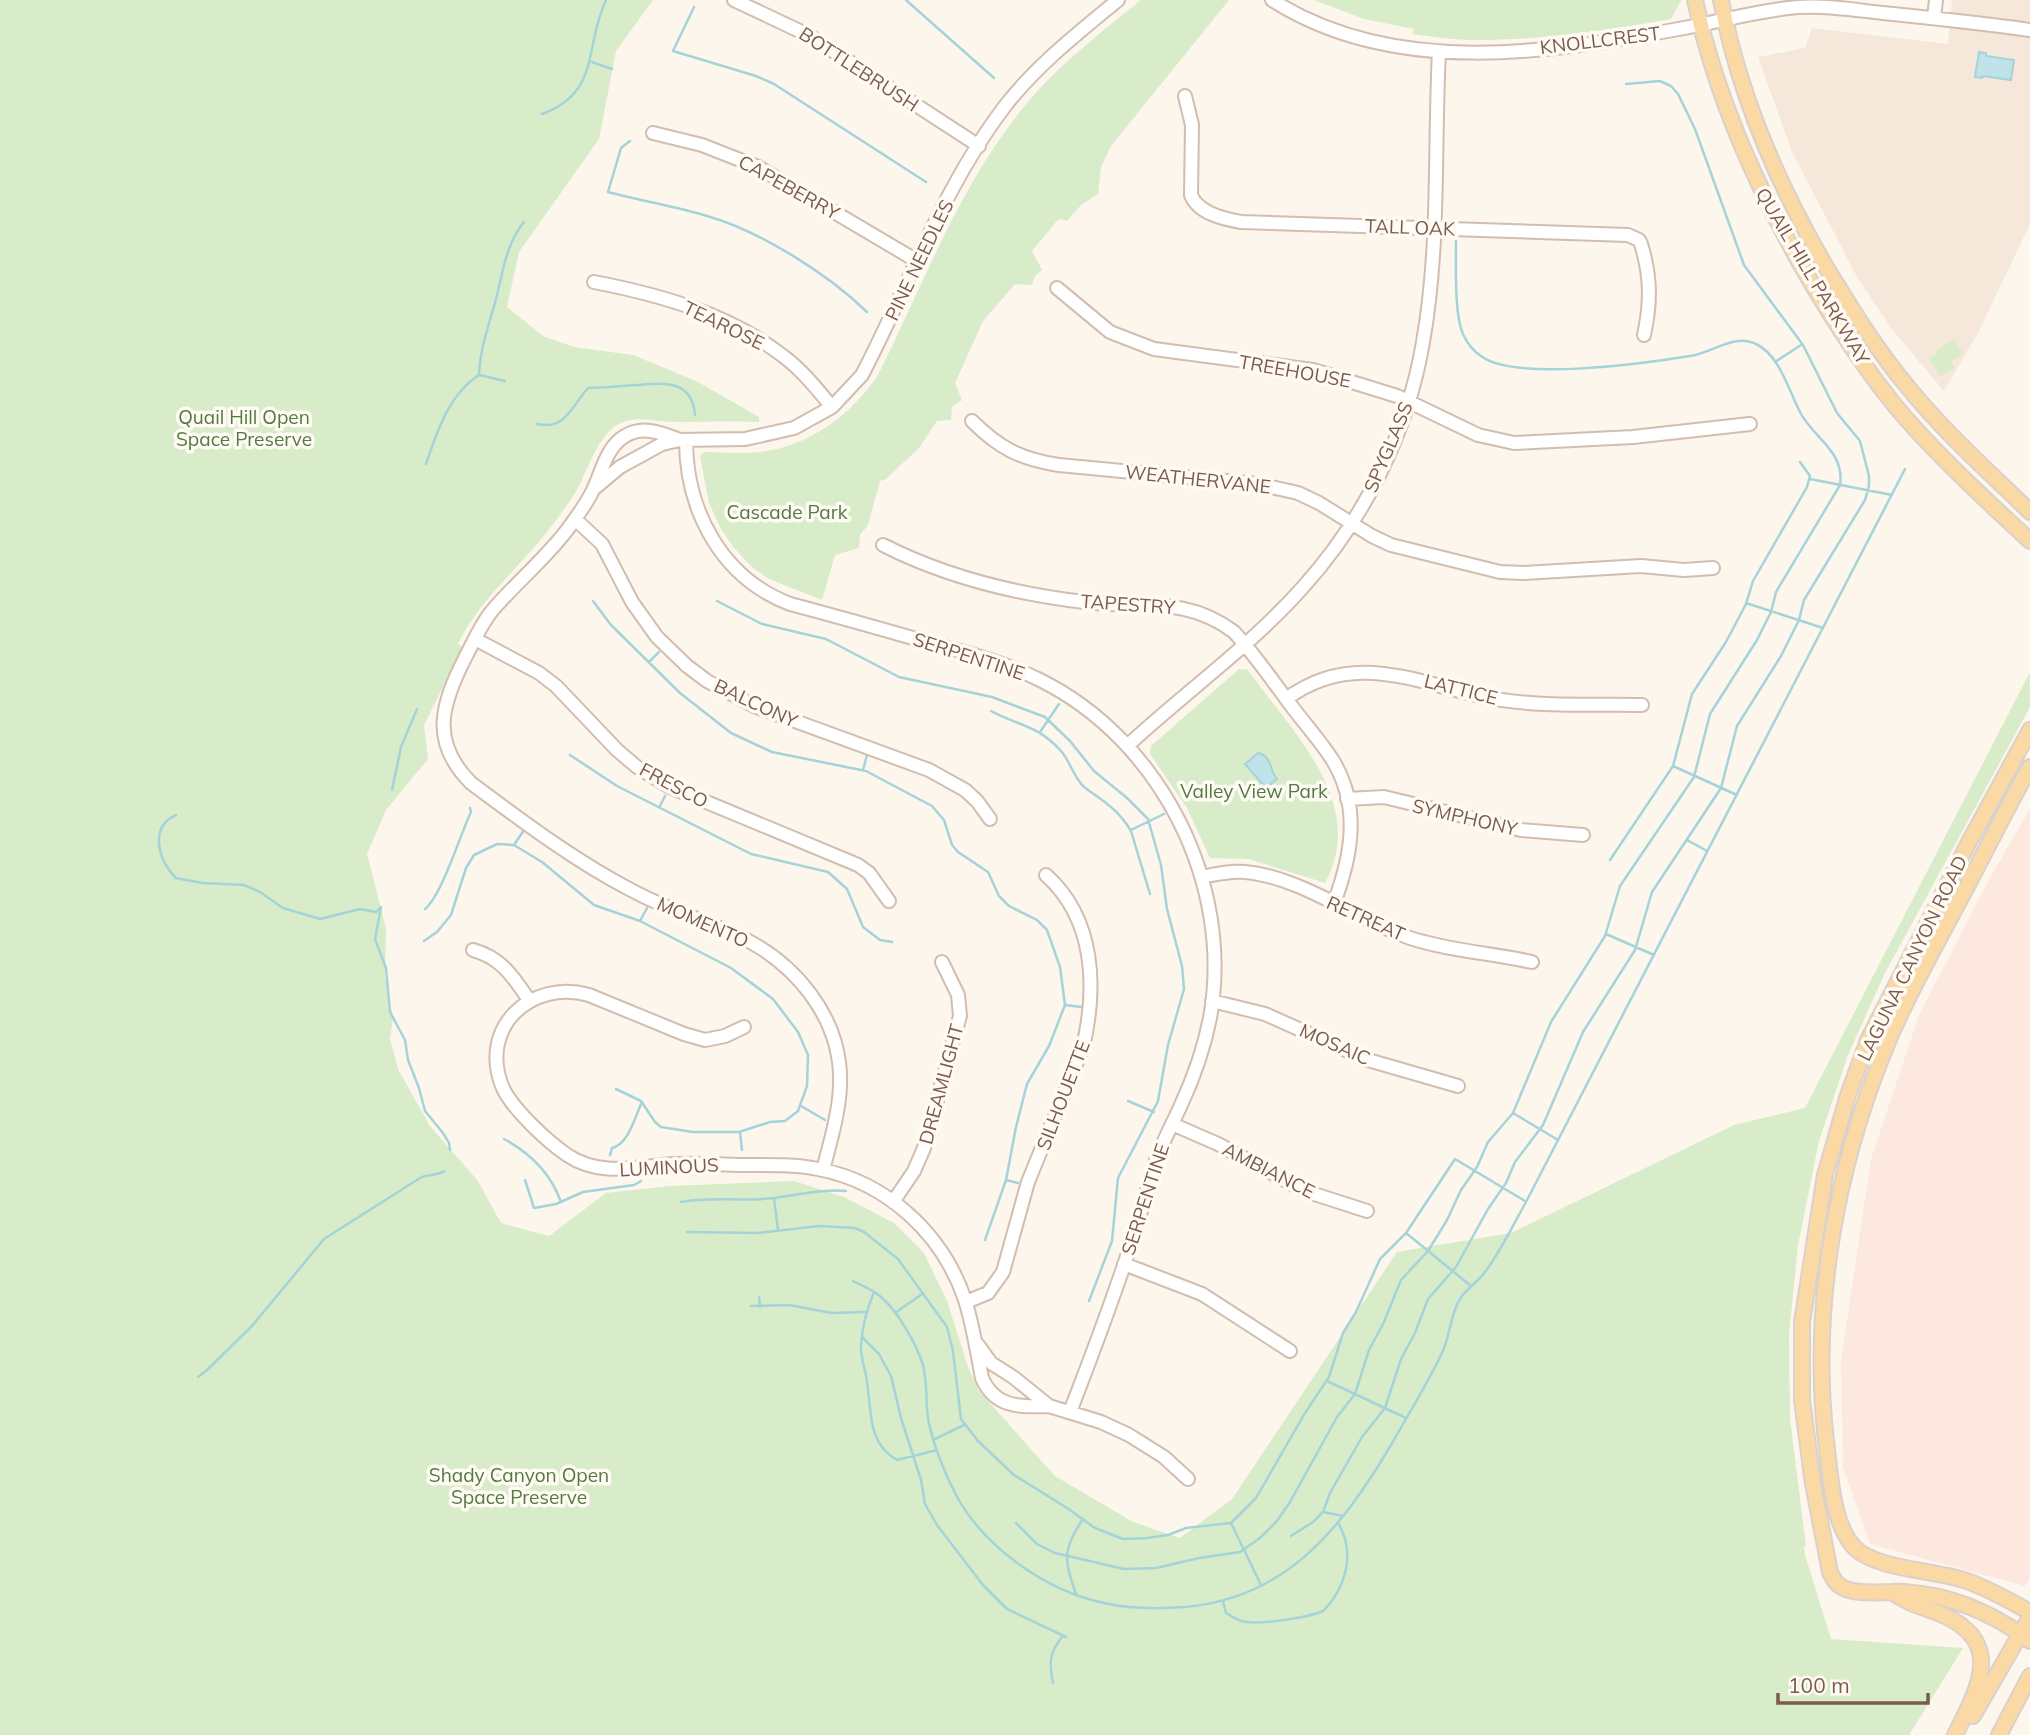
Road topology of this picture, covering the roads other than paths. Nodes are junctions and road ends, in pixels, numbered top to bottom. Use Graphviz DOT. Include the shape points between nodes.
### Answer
graph roads {
  1 [pos="734,0"];
  2 [pos="1118,0"];
  3 [pos="1272,0"];
  4 [pos="1695,0"];
  5 [pos="1721,0"];
  6 [pos="1936,0"];
  7 [pos="1934,17"];
  8 [pos="1725,19"];
  9 [pos="1701,24"];
  10 [pos="2030,30"];
  11 [pos="1439,52"];
  12 [pos="1185,96"];
  13 [pos="653,133"];
  14 [pos="979,146"];
  15 [pos="1434,228"];
  16 [pos="917,261"];
  17 [pos="594,282"];
  18 [pos="1056,288"];
  19 [pos="1644,335"];
  20 [pos="1409,401"];
  21 [pos="832,407"];
  22 [pos="972,421"];
  23 [pos="1750,424"];
  24 [pos="683,440"];
  25 [pos="593,490"];
  26 [pos="2030,512"];
  27 [pos="575,519"];
  28 [pos="1352,524"];
  29 [pos="2030,541"];
  30 [pos="883,545"];
  31 [pos="1713,568"];
  32 [pos="475,639"];
  33 [pos="1244,644"];
  34 [pos="1286,699"];
  35 [pos="1642,705"];
  36 [pos="2030,730"];
  37 [pos="446,746"];
  38 [pos="1127,746"];
  39 [pos="2030,767"];
  40 [pos="1347,799"];
  41 [pos="990,819"];
  42 [pos="1583,835"];
  43 [pos="1046,875"];
  44 [pos="1202,877"];
  45 [pos="889,901"];
  46 [pos="1334,903"];
  47 [pos="473,950"];
  48 [pos="943,962"];
  49 [pos="1532,962"];
  50 [pos="1893,993"];
  51 [pos="1910,993"];
  52 [pos="529,1000"];
  53 [pos="1212,1001"];
  54 [pos="744,1027"];
  55 [pos="1458,1086"];
  56 [pos="1172,1124"];
  57 [pos="823,1170"];
  58 [pos="893,1202"];
  59 [pos="1367,1211"];
  60 [pos="1124,1264"];
  61 [pos="966,1302"];
  62 [pos="976,1342"];
  63 [pos="1290,1351"];
  64 [pos="1049,1406"];
  65 [pos="1070,1412"];
  66 [pos="1188,1479"];
  67 [pos="1891,1592"];
  68 [pos="2030,1615"];
  69 [pos="2026,1638"];
  70 [pos="2030,1676"];
  71 [pos="1955,1735"];
  72 [pos="1962,1735"];
  73 [pos="1999,1735"];
  1 -- 14 [label="street, BOTTLEBRUSH" via="810,36"];
  2 -- 14 [label="street, PINE NEEDLES" via="1035,71"];
  3 -- 11 [label="street, KNOLLCREST" via="1316,24 1361,40"];
  4 -- 9 [label="main road, QUAIL HILL PARKWAY"];
  5 -- 8 [label="main road, QUAIL HILL PARKWAY"];
  6 -- 7 [label="street"];
  7 -- 8 [label="street, KNOLLCREST" via="1809,7"];
  7 -- 10 [label="street, KNOLLCREST"];
  8 -- 9 [label="street, KNOLLCREST"];
  8 -- 26 [label="main road, QUAIL HILL PARKWAY" via="1744,92 1772,164 1845,298 1881,354 1923,405"];
  9 -- 11 [label="street, KNOLLCREST" via="1582,45"];
  9 -- 29 [label="main road, QUAIL HILL PARKWAY" via="1728,114 1751,170 1843,335 1922,436"];
  11 -- 15 [label="street, SPYGLASS"];
  12 -- 15 [label="street, TALL OAK" via="1192,125 1191,195 1196,205 1207,211 1241,222"];
  13 -- 16 [label="street, CAPEBERRY" via="702,145 758,167"];
  14 -- 16 [label="street, PINE NEEDLES"];
  15 -- 19 [label="street, TALL OAK" via="1634,237 1643,249 1650,285"];
  15 -- 20 [label="street, SPYGLASS" via="1428,310"];
  16 -- 21 [label="street, PINE NEEDLES" via="862,375"];
  17 -- 21 [label="street, TEAROSE" via="683,304 739,329 784,357"];
  18 -- 20 [label="street, TREEHOUSE" via="1110,332 1154,349 1313,370"];
  20 -- 23 [label="street, TREEHOUSE" via="1478,435 1514,443 1633,437"];
  20 -- 28 [label="street, SPYGLASS" via="1376,481"];
  21 -- 24 [label="street, PINE NEEDLES" via="783,432 745,439"];
  22 -- 28 [label="street, WEATHERVANE" via="1006,450 1033,460 1271,486 1298,493"];
  24 -- 25 [label="street, PINE NEEDLES" via="662,444 626,464"];
  24 -- 25 [label="street, PINE NEEDLES" via="649,430 626,435 609,453"];
  24 -- 38 [label="street, SERPENTINE" via="694,497 709,535 725,558 755,586 790,604 1027,674 1077,703"];
  25 -- 27 [label="street, PINE NEEDLES"];
  27 -- 32 [label="street, PINE NEEDLES" via="491,612"];
  27 -- 41 [label="street, BALCONY" via="602,544 652,631 707,681 754,706 929,770 965,790"];
  28 -- 31 [label="street, WEATHERVANE" via="1400,548 1500,572"];
  28 -- 33 [label="street, SPYGLASS" via="1306,584"];
  30 -- 33 [label="street, TAPESTRY" via="926,565 1034,594 1085,603 1186,608 1226,627"];
  32 -- 37 [label="street, PINE NEEDLES" via="445,701"];
  32 -- 45 [label="street, FRESCO" via="547,680 617,750 653,777 858,865"];
  33 -- 34 [label="street, TAPESTRY"];
  33 -- 38 [label="street, SPYGLASS"];
  34 -- 35 [label="street, LATTICE" via="1323,680 1367,673 1406,676 1522,703"];
  34 -- 40 [label="street, TAPESTRY" via="1333,761"];
  36 -- 50 [label="main road, LAGUNA CANYON ROAD"];
  37 -- 57 [label="street, MOMENTO" via="471,783 576,857 633,892 736,934 803,984 829,1024 839,1065 840,1087"];
  38 -- 44 [label="street, SERPENTINE" via="1174,811"];
  39 -- 51 [label="main road, LAGUNA CANYON ROAD"];
  40 -- 42 [label="street, SYMPHONY" via="1384,797 1521,830"];
  40 -- 46 [label="street, TAPESTRY" via="1349,853"];
  43 -- 61 [label="street, SILHOUETTE" via="1071,902 1086,943 1091,981 1088,1029 1028,1182 1003,1272 988,1293"];
  44 -- 46 [label="street, RETREAT" via="1254,873"];
  44 -- 53 [label="street, SERPENTINE" via="1212,943"];
  46 -- 49 [label="street, RETREAT" via="1423,942"];
  47 -- 52 [label="street" via="502,964"];
  48 -- 58 [label="street, DREAMLIGHT" via="958,995 960,1016 924,1148"];
  50 -- 51 [label="main road"];
  50 -- 67 [label="main road, LAGUNA CANYON ROAD" via="1847,1095 1811,1251 1802,1322 1802,1400 1830,1572 1835,1582 1850,1590"];
  51 -- 68 [label="main road, LAGUNA CANYON ROAD" via="1866,1101 1830,1255 1821,1324 1821,1399 1831,1481 1847,1538 1859,1552 1877,1561 1965,1580 1993,1591"];
  52 -- 54 [label="street" via="554,991 576,992 705,1040"];
  52 -- 57 [label="street, LUMINOUS" via="502,1035 497,1063 500,1079 513,1104 575,1160 614,1170 688,1164 790,1165"];
  53 -- 55 [label="street, MOSAIC" via="1265,1014 1368,1060"];
  53 -- 56 [label="street, SERPENTINE" via="1196,1069"];
  56 -- 59 [label="street, AMBIANCE" via="1305,1191"];
  56 -- 60 [label="street, SERPENTINE"];
  57 -- 58 [label="street, LUMINOUS" via="864,1184"];
  58 -- 61 [label="street, LUMINOUS" via="919,1223 940,1249"];
  60 -- 63 [label="street" via="1202,1294"];
  60 -- 65 [label="street, SERPENTINE"];
  61 -- 62 [label="street, LUMINOUS"];
  62 -- 64 [label="street, LUMINOUS" via="991,1363"];
  62 -- 64 [label="street, LUMINOUS" via="982,1378 996,1398 1013,1406"];
  64 -- 65 [label="street, LUMINOUS"];
  65 -- 66 [label="street, LUMINOUS" via="1141,1441"];
  67 -- 69 [label="main road, LAGUNA CANYON ROAD" via="1962,1604"];
  67 -- 71 [label="main road" via="1913,1606 1949,1618 1979,1645 1979,1679"];
  68 -- 69 [label="main road, LAGUNA CANYON ROAD"];
  69 -- 72 [label="main road, LAGUNA CANYON ROAD"];
  70 -- 73 [label="main road"];
}
